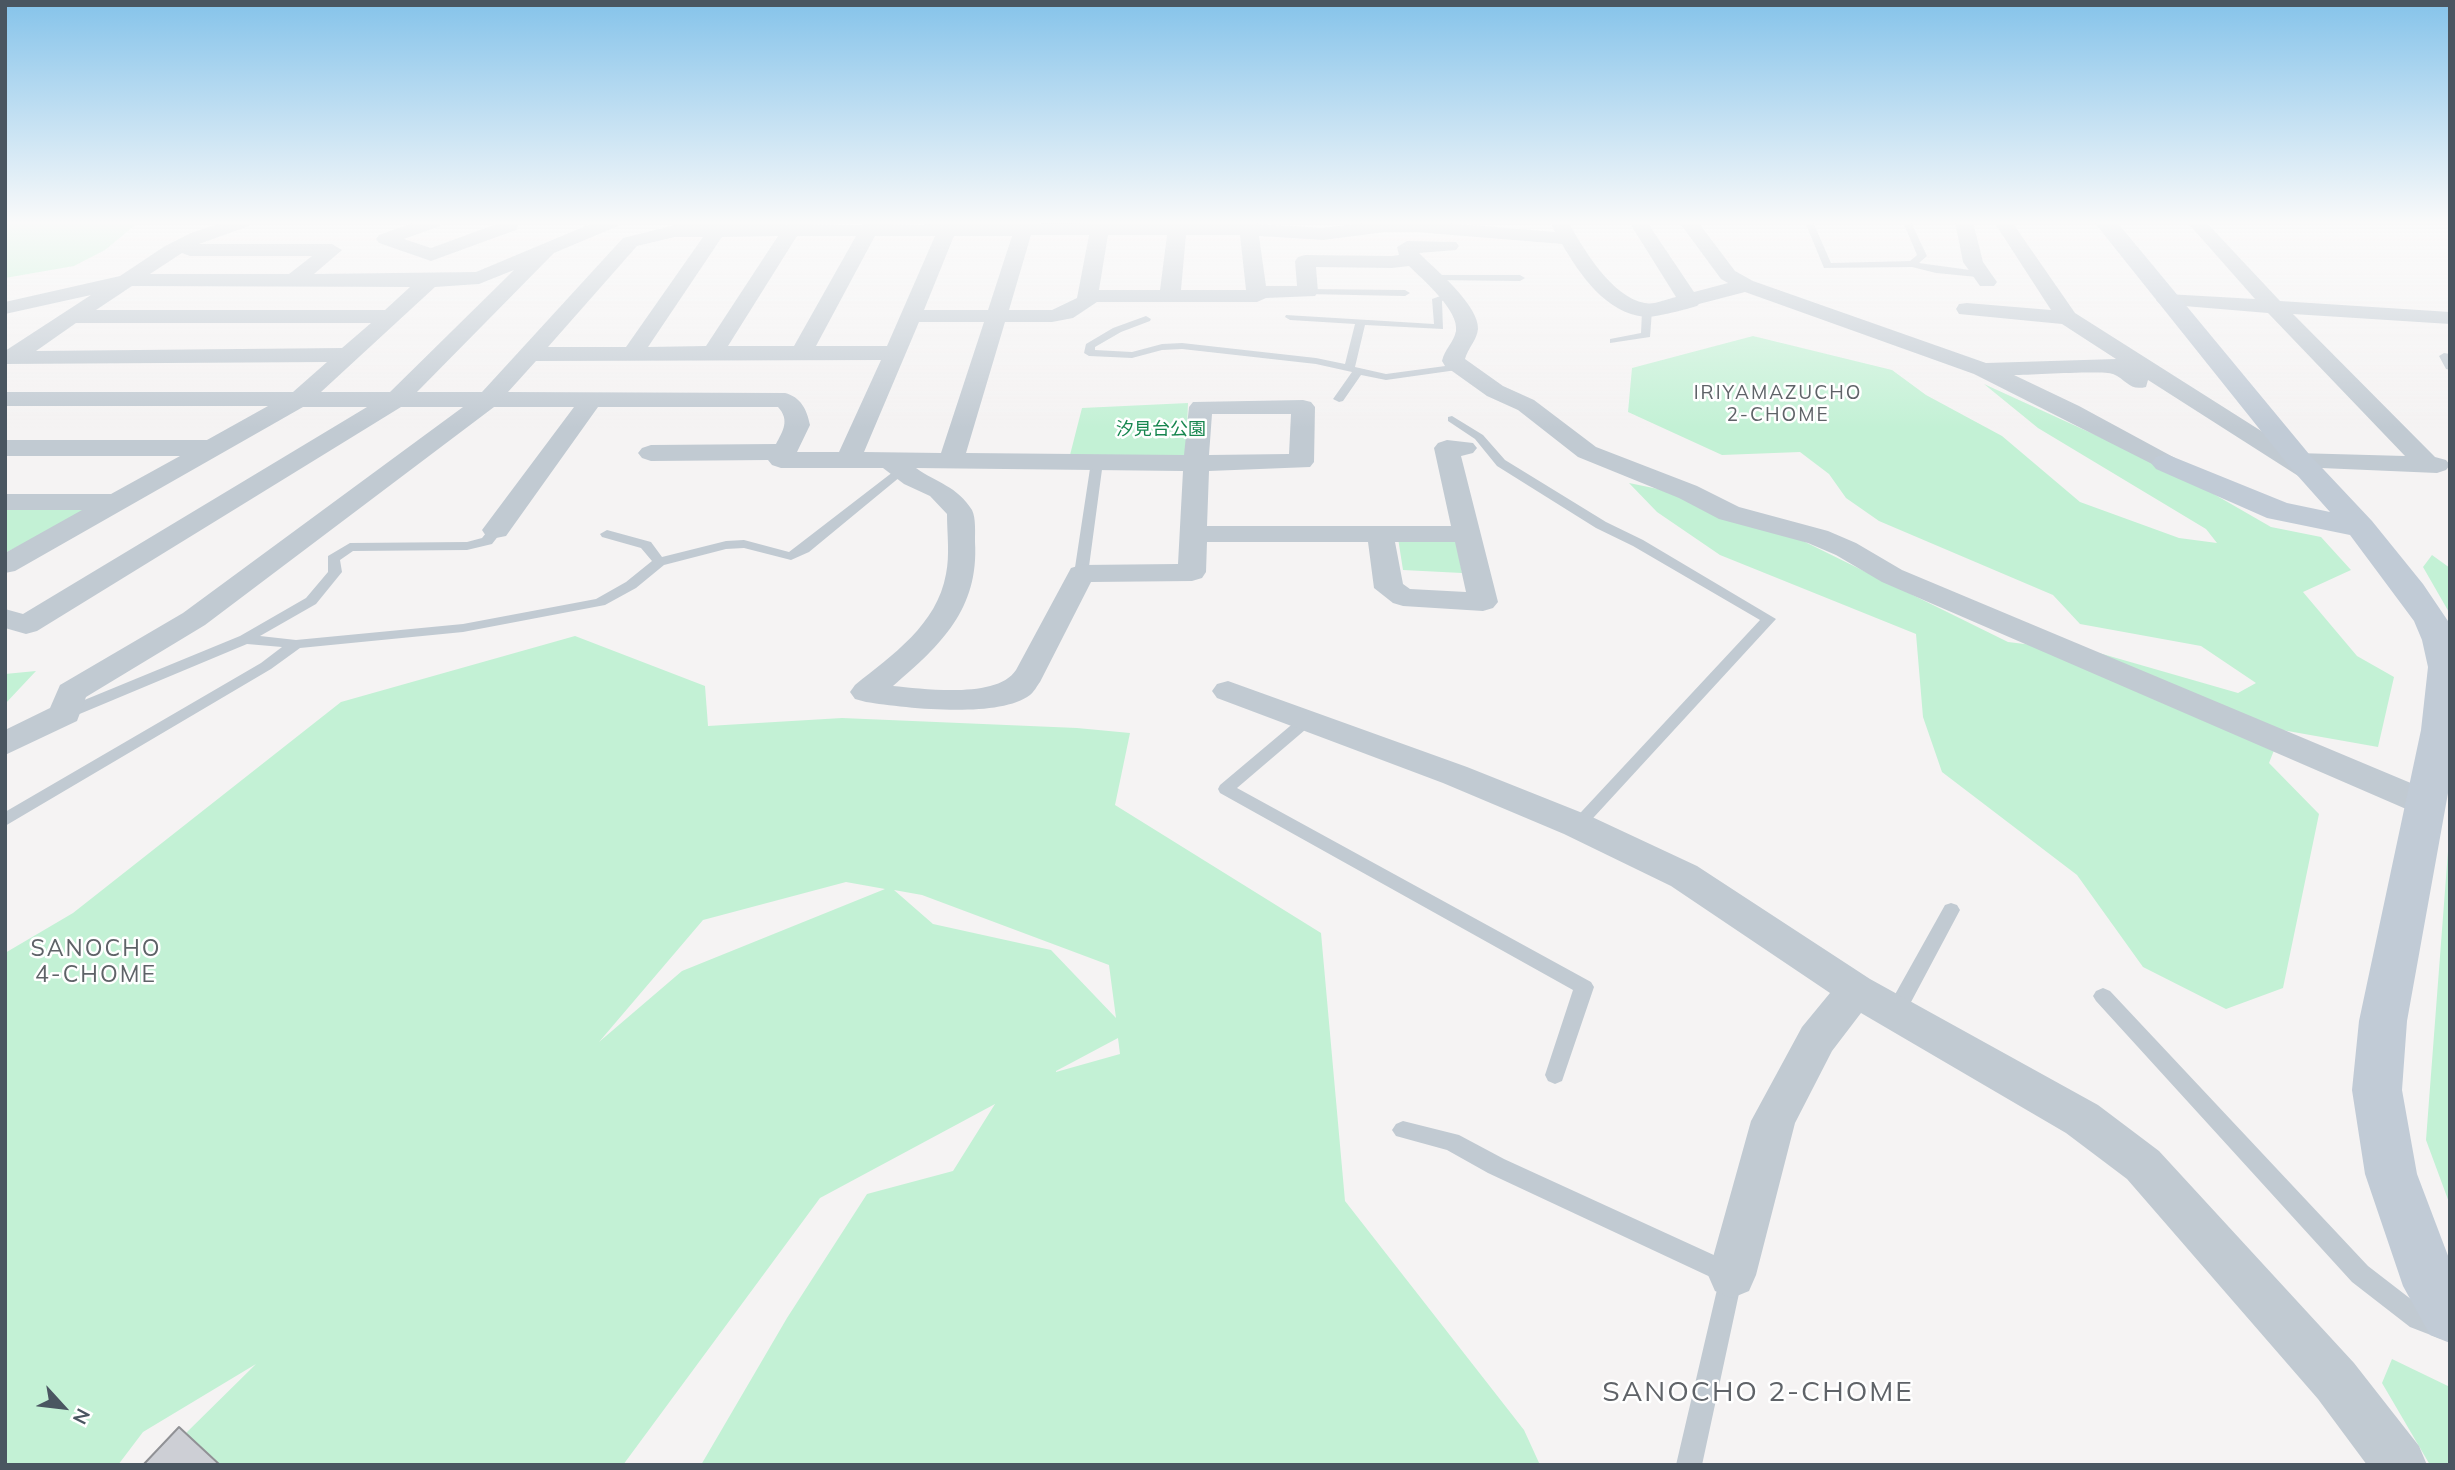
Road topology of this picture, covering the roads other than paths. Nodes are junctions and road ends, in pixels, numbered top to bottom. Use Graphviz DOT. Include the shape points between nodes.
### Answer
graph roads {
  1 [pos="80,291"];
  2 [pos="113,291"];
  3 [pos="419,291"];
  4 [pos="505,291"];
  5 [pos="587,291"];
  6 [pos="675,291"];
  7 [pos="753,291"];
  8 [pos="835,291"];
  9 [pos="922,291"];
  10 [pos="1004,291"];
  11 [pos="1088,291"];
  12 [pos="1171,291"];
  13 [pos="1435,291"];
  14 [pos="1442,291"];
  15 [pos="1610,291"];
  16 [pos="1683,291"];
  17 [pos="1728,291"];
  18 [pos="1762,291"];
  19 [pos="2049,291"];
  20 [pos="2160,291"];
  21 [pos="2259,291"];
  22 [pos="1256,292"];
  23 [pos="1308,292"];
  24 [pos="1405,293"];
  25 [pos="1087,296"];
  26 [pos="1170,296"];
  27 [pos="2167,300"];
  28 [pos="1690,302"];
  29 [pos="2273,306"];
  30 [pos="5,307"];
  31 [pos="1967,309"];
  32 [pos="1647,311"];
  33 [pos="391,316"];
  34 [pos="911,316"];
  35 [pos="74,317"];
  36 [pos="996,317"];
  37 [pos="1290,317"];
  38 [pos="2067,318"];
  39 [pos="2450,318"];
  40 [pos="1146,319"];
  41 [pos="1361,322"];
  42 [pos="1614,341"];
  43 [pos="713,353"];
  44 [pos="801,353"];
  45 [pos="530,354"];
  46 [pos="632,354"];
  47 [pos="895,354"];
  48 [pos="349,355"];
  49 [pos="2450,357"];
  50 [pos="8,359"];
  51 [pos="1460,367"];
  52 [pos="2450,367"];
  53 [pos="1982,369"];
  54 [pos="1353,370"];
  55 [pos="302,397"];
  56 [pos="398,398"];
  57 [pos="5,399"];
  58 [pos="489,399"];
  59 [pos="1339,399"];
  60 [pos="591,400"];
  61 [pos="1452,419"];
  62 [pos="5,448"];
  63 [pos="214,448"];
  64 [pos="1464,448"];
  65 [pos="785,452"];
  66 [pos="651,453"];
  67 [pos="848,460"];
  68 [pos="951,461"];
  69 [pos="1097,462"];
  70 [pos="1196,463"];
  71 [pos="2166,463"];
  72 [pos="896,465"];
  73 [pos="2438,466"];
  74 [pos="2305,467"];
  75 [pos="5,502"];
  76 [pos="116,502"];
  77 [pos="2351,518"];
  78 [pos="496,530"];
  79 [pos="1380,533"];
  80 [pos="607,534"];
  81 [pos="1194,534"];
  82 [pos="1467,534"];
  83 [pos="659,562"];
  84 [pos="5,565"];
  85 [pos="1081,575"];
  86 [pos="5,618"];
  87 [pos="245,639"];
  88 [pos="296,644"];
  89 [pos="1228,691"];
  90 [pos="65,714"];
  91 [pos="1307,720"];
  92 [pos="2445,731"];
  93 [pos="5,744"];
  94 [pos="2426,803"];
  95 [pos="5,820"];
  96 [pos="1577,825"];
  97 [pos="1951,910"];
  98 [pos="1856,990"];
  99 [pos="2103,996"];
  100 [pos="1895,1013"];
  101 [pos="1555,1075"];
  102 [pos="1403,1130"];
  103 [pos="1732,1275"];
  104 [pos="2450,1315"];
  105 [pos="2450,1330"];
  106 [pos="1689,1465"];
  107 [pos="2400,1465"];
  1 -- 30 [label="street"];
  2 -- 35 [label="street"];
  3 -- 33 [label="street"];
  4 -- 56 [label="street"];
  5 -- 45 [label="street"];
  6 -- 46 [label="street"];
  7 -- 43 [label="street"];
  8 -- 44 [label="street"];
  9 -- 34 [label="street"];
  10 -- 36 [label="street"];
  11 -- 25 [label="street"];
  12 -- 26 [label="street"];
  13 -- 41 [label="lane" via="1439,327"];
  14 -- 51 [label="street" via="1467,321 1467,333 1453,361"];
  15 -- 32 [label="street" via="1632,308"];
  16 -- 28 [label="street"];
  17 -- 28 [label="street"];
  18 -- 53 [label="street"];
  19 -- 38 [label="street"];
  20 -- 27 [label="street"];
  21 -- 29 [label="street"];
  22 -- 23 [label="street"];
  22 -- 26 [label="street" via="1256,296"];
  23 -- 24 [label="lane"];
  25 -- 26 [label="street"];
  25 -- 36 [label="street" via="1087,301 1065,313"];
  27 -- 29 [label="street"];
  27 -- 74 [label="street"];
  28 -- 32 [label="street"];
  29 -- 39 [label="street"];
  29 -- 73 [label="street"];
  31 -- 38 [label="street"];
  32 -- 42 [label="lane" via="1646,335"];
  33 -- 35 [label="street"];
  33 -- 48 [label="street"];
  34 -- 36 [label="street"];
  34 -- 47 [label="street"];
  35 -- 50 [label="street"];
  36 -- 68 [label="street"];
  37 -- 41 [label="lane"];
  38 -- 74 [label="street"];
  40 -- 54 [label="lane" via="1103,337 1090,346 1090,352 1132,355 1182,346 1255,352"];
  41 -- 54 [label="lane"];
  43 -- 44 [label="street"];
  43 -- 46 [label="street"];
  44 -- 47 [label="street"];
  45 -- 46 [label="street"];
  45 -- 58 [label="street"];
  47 -- 67 [label="street"];
  48 -- 50 [label="street"];
  48 -- 55 [label="street"];
  49 -- 52 [label="lane" via="2444,356"];
  51 -- 54 [label="lane" via="1387,377"];
  51 -- 94 [label="street" via="1526,405 1598,457 1729,513 1818,537 1892,576"];
  53 -- 71 [label="street"];
  53 -- 77 [label="street" via="2117,366 2177,411"];
  54 -- 59 [label="lane"];
  55 -- 56 [label="street"];
  55 -- 57 [label="street"];
  55 -- 63 [label="street"];
  56 -- 58 [label="street"];
  56 -- 86 [label="street" via="26,625"];
  58 -- 60 [label="street"];
  58 -- 90 [label="street" via="194,619 71,692"];
  60 -- 65 [label="street" via="785,400 799,425"];
  60 -- 78 [label="street"];
  61 -- 96 [label="lane" via="1479,437 1512,470 1769,620"];
  62 -- 63 [label="street"];
  63 -- 76 [label="street"];
  64 -- 82 [label="street" via="1447,449"];
  65 -- 66 [label="street"];
  65 -- 67 [label="street" via="781,460"];
  67 -- 72 [label="street"];
  68 -- 69 [label="street"];
  68 -- 72 [label="street"];
  69 -- 70 [label="street"];
  69 -- 85 [label="lane"];
  70 -- 70 [label="street" via="1301,462 1303,407 1200,407"];
  70 -- 81 [label="street"];
  71 -- 77 [label="street" via="2278,510"];
  72 -- 83 [label="lane" via="791,556 744,544"];
  72 -- 85 [label="street" via="939,491 960,513 961,572 954,603 917,650 866,692 891,697 994,699 1021,688"];
  73 -- 74 [label="street"];
  74 -- 77 [label="street"];
  75 -- 76 [label="street"];
  76 -- 84 [label="street"];
  77 -- 92 [label="street" via="2411,591 2440,640 2446,667"];
  78 -- 87 [label="lane" via="487,541 467,546 350,547 333,559 335,572 311,601"];
  79 -- 81 [label="street"];
  79 -- 82 [label="street"];
  79 -- 82 [label="street" via="1389,588 1403,597 1483,602"];
  80 -- 83 [label="lane" via="646,545"];
  81 -- 85 [label="street" via="1192,572"];
  83 -- 88 [label="lane" via="631,586 600,601 463,628"];
  87 -- 88 [label="lane"];
  87 -- 90 [label="lane"];
  88 -- 95 [label="lane" via="267,666"];
  89 -- 91 [label="street"];
  90 -- 93 [label="street"];
  91 -- 96 [label="street"];
  91 -- 101 [label="lane" via="1226,789 1584,987"];
  92 -- 94 [label="street"];
  94 -- 104 [label="street" via="2383,1021 2377,1090 2391,1174 2431,1286"];
  96 -- 98 [label="street" via="1684,876"];
  97 -- 100 [label="lane"];
  98 -- 100 [label="street"];
  98 -- 103 [label="street" via="1817,1039 1773,1121"];
  99 -- 105 [label="lane" via="2360,1274 2418,1319"];
  100 -- 107 [label="street" via="2082,1119 2143,1165 2336,1381"];
  102 -- 103 [label="lane" via="1452,1142"];
  103 -- 106 [label="lane"];
}
